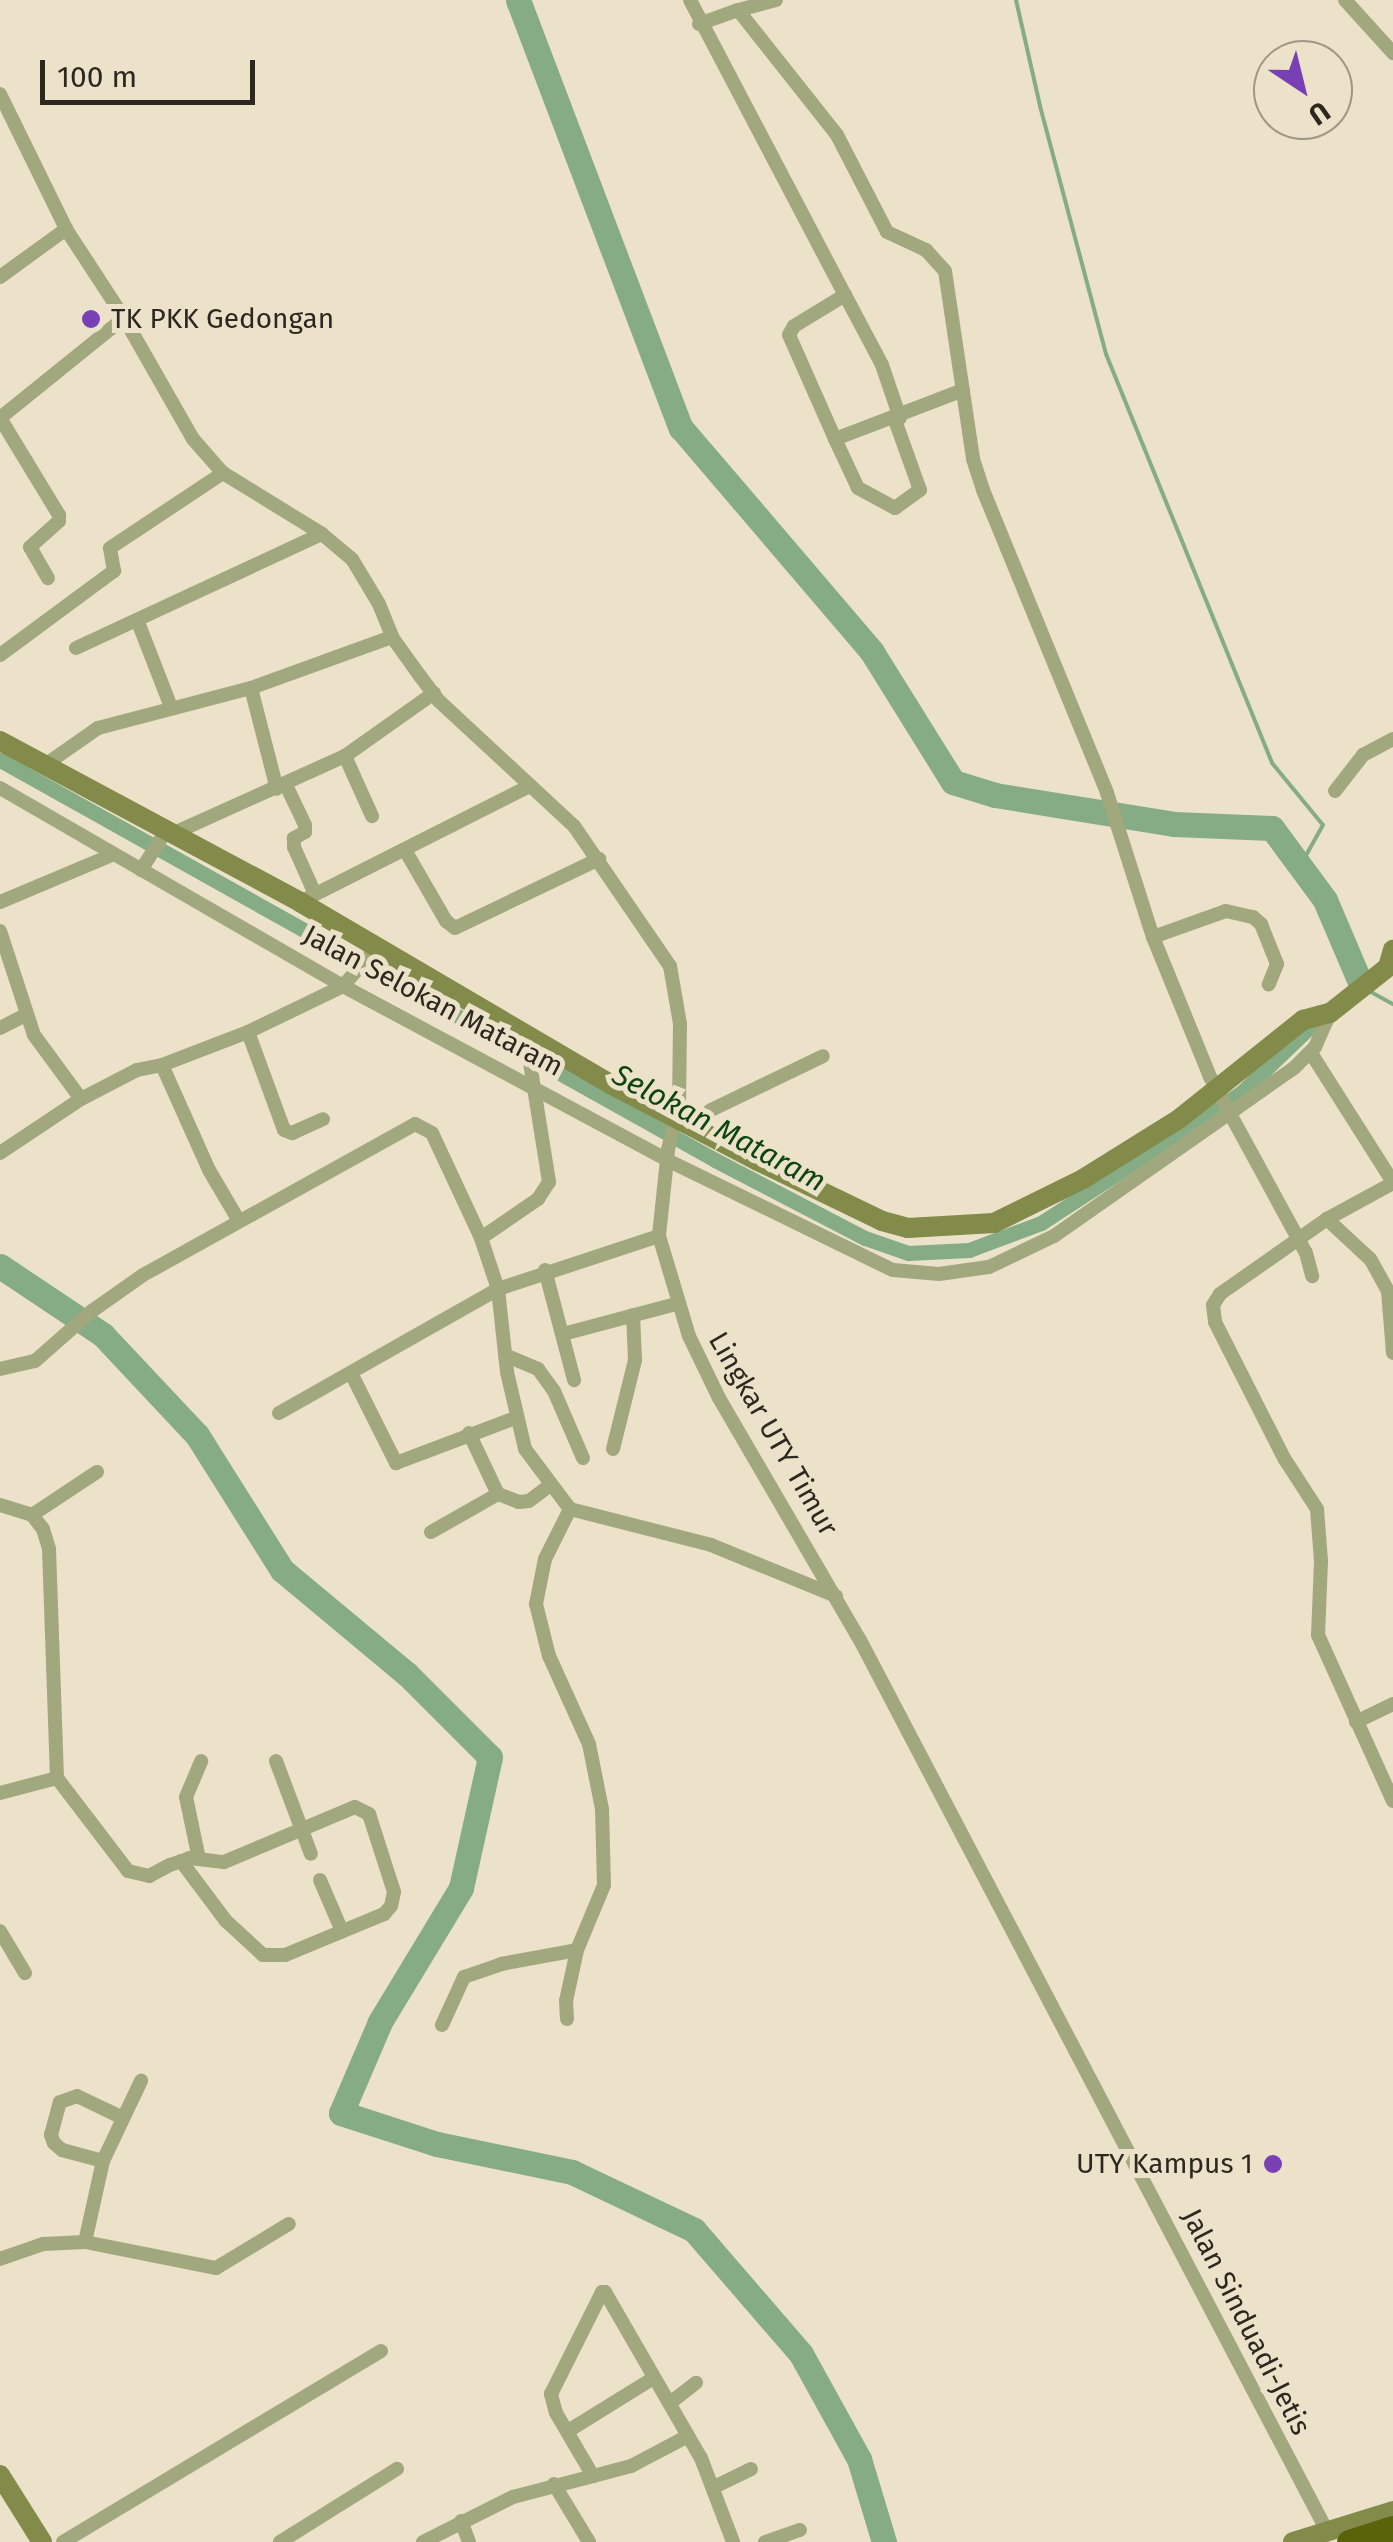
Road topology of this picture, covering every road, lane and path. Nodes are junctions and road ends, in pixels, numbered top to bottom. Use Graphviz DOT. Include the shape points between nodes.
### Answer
graph roads {
  1 [pos="690,0"];
  2 [pos="776,0"];
  3 [pos="1345,0"];
  4 [pos="738,10"];
  5 [pos="699,24"];
  6 [pos="1393,53"];
  7 [pos="0,94"];
  8 [pos="66,230"];
  9 [pos="0,277"];
  10 [pos="845,296"];
  11 [pos="124,318"];
  12 [pos="963,390"];
  13 [pos="0,418"];
  14 [pos="898,419"];
  15 [pos="835,439"];
  16 [pos="223,473"];
  17 [pos="322,534"];
  18 [pos="48,578"];
  19 [pos="138,622"];
  20 [pos="392,637"];
  21 [pos="76,648"];
  22 [pos="0,655"];
  23 [pos="251,688"];
  24 [pos="434,693"];
  25 [pos="171,706"];
  26 [pos="1393,739"];
  27 [pos="0,741"];
  28 [pos="345,756"];
  29 [pos="45,765"];
  30 [pos="530,786"];
  31 [pos="281,787"];
  32 [pos="0,788"];
  33 [pos="1334,791"];
  34 [pos="372,816"];
  35 [pos="166,835"];
  36 [pos="405,850"];
  37 [pos="112,854"];
  38 [pos="599,858"];
  39 [pos="144,867"];
  40 [pos="307,898"];
  41 [pos="0,902"];
  42 [pos="1153,937"];
  43 [pos="1,940"];
  44 [pos="371,954"];
  45 [pos="1389,962"];
  46 [pos="346,983"];
  47 [pos="1269,984"];
  48 [pos="1334,1009"];
  49 [pos="26,1014"];
  50 [pos="0,1028"];
  51 [pos="248,1032"];
  52 [pos="526,1042"];
  53 [pos="1311,1053"];
  54 [pos="823,1056"];
  55 [pos="162,1065"];
  56 [pos="532,1083"];
  57 [pos="1218,1092"];
  58 [pos="81,1099"];
  59 [pos="1228,1116"];
  60 [pos="323,1120"];
  61 [pos="680,1122"];
  62 [pos="0,1153"];
  63 [pos="667,1155"];
  64 [pos="1393,1183"];
  65 [pos="1327,1219"];
  66 [pos="238,1222"];
  67 [pos="659,1236"];
  68 [pos="1296,1237"];
  69 [pos="481,1238"];
  70 [pos="546,1270"];
  71 [pos="1312,1276"];
  72 [pos="498,1289"];
  73 [pos="1390,1290"];
  74 [pos="676,1304"];
  75 [pos="633,1315"];
  76 [pos="563,1334"];
  77 [pos="1393,1353"];
  78 [pos="505,1355"];
  79 [pos="0,1369"];
  80 [pos="351,1373"];
  81 [pos="574,1380"];
  82 [pos="279,1413"];
  83 [pos="516,1418"];
  84 [pos="469,1434"];
  85 [pos="613,1449"];
  86 [pos="583,1458"];
  87 [pos="96,1472"];
  88 [pos="550,1485"];
  89 [pos="498,1494"];
  90 [pos="0,1506"];
  91 [pos="570,1509"];
  92 [pos="32,1515"];
  93 [pos="431,1532"];
  94 [pos="837,1596"];
  95 [pos="1393,1704"];
  96 [pos="1356,1722"];
  97 [pos="202,1761"];
  98 [pos="276,1761"];
  99 [pos="57,1778"];
  100 [pos="0,1794"];
  101 [pos="1393,1801"];
  102 [pos="300,1828"];
  103 [pos="311,1854"];
  104 [pos="199,1859"];
  105 [pos="181,1862"];
  106 [pos="320,1880"];
  107 [pos="1010,1922"];
  108 [pos="0,1931"];
  109 [pos="342,1931"];
  110 [pos="577,1950"];
  111 [pos="24,1972"];
  112 [pos="567,2019"];
  113 [pos="442,2025"];
  114 [pos="141,2080"];
  115 [pos="121,2117"];
  116 [pos="103,2161"];
  117 [pos="289,2224"];
  118 [pos="85,2242"];
  119 [pos="0,2259"];
  120 [pos="381,2351"];
  121 [pos="652,2379"];
  122 [pos="696,2384"];
  123 [pos="670,2402"];
  124 [pos="568,2431"];
  125 [pos="688,2436"];
  126 [pos="751,2469"];
  127 [pos="397,2470"];
  128 [pos="0,2475"];
  129 [pos="593,2476"];
  130 [pos="554,2484"];
  131 [pos="714,2487"];
  132 [pos="1393,2512"];
  133 [pos="461,2521"];
  134 [pos="1393,2528"];
  135 [pos="800,2530"];
  136 [pos="1338,2537"];
  137 [pos="42,2542"];
  138 [pos="63,2542"];
  139 [pos="280,2542"];
  140 [pos="423,2542"];
  141 [pos="469,2542"];
  142 [pos="590,2542"];
  143 [pos="733,2542"];
  144 [pos="765,2542"];
  145 [pos="1293,2542"];
  1 -- 5 [label="street"];
  2 -- 4 [label="street"];
  3 -- 6 [label="street"];
  4 -- 5 [label="street"];
  4 -- 12 [label="street" via="828,122 889,235 926,250 945,271"];
  5 -- 10 [label="street"];
  7 -- 8 [label="street"];
  8 -- 9 [label="street"];
  8 -- 11 [label="street"];
  10 -- 14 [label="street" via="882,365"];
  10 -- 15 [label="street" via="794,326 790,335"];
  11 -- 13 [label="street"];
  11 -- 16 [label="street" via="193,438"];
  12 -- 14 [label="street"];
  12 -- 42 [label="street" via="982,490 1107,793"];
  13 -- 18 [label="street" via="59,515 30,547"];
  14 -- 15 [label="street"];
  14 -- 15 [label="street" via="920,490 895,508 858,488"];
  16 -- 17 [label="street"];
  16 -- 22 [label="street" via="110,548 114,571"];
  17 -- 19 [label="street"];
  17 -- 20 [label="street" via="364,574"];
  19 -- 21 [label="street"];
  19 -- 25 [label="street"];
  20 -- 23 [label="street"];
  20 -- 24 [label="street"];
  23 -- 25 [label="street"];
  23 -- 31 [label="street"];
  24 -- 28 [label="street"];
  24 -- 30 [label="street"];
  25 -- 29 [label="street" via="98,728"];
  26 -- 33 [label="street" via="1363,755"];
  27 -- 29 [label="street, Jalan Selokan Mataram"];
  28 -- 31 [label="street"];
  28 -- 34 [label="street"];
  29 -- 35 [label="street, Jalan Selokan Mataram"];
  30 -- 36 [label="street"];
  30 -- 38 [label="street"];
  31 -- 35 [label="street"];
  31 -- 40 [label="street" via="305,824 294,847"];
  32 -- 37 [label="street, Jalan Selokan Mataram"];
  35 -- 39 [label="street"];
  35 -- 40 [label="street, Jalan Selokan Mataram"];
  36 -- 38 [label="street" via="455,928"];
  36 -- 40 [label="street"];
  37 -- 39 [label="street, Jalan Selokan Mataram"];
  37 -- 41 [label="street"];
  38 -- 61 [label="street" via="670,966 680,1024"];
  39 -- 46 [label="street, Jalan Selokan Mataram"];
  40 -- 44 [label="street, Jalan Selokan Mataram"];
  42 -- 47 [label="street" via="1238,911 1257,920 1266,937 1277,967"];
  42 -- 57 [label="street"];
  43 -- 49 [label="street"];
  44 -- 46 [label="street"];
  44 -- 52 [label="street, Jalan Selokan Mataram"];
  45 -- 48 [label="street, Jalan Selokan Mataram"];
  46 -- 51 [label="street"];
  46 -- 56 [label="street, Jalan Selokan Mataram"];
  48 -- 53 [label="street, Jalan Selokan Mataram"];
  48 -- 57 [label="street, Jalan Selokan Mataram" via="1302,1020"];
  49 -- 50 [label="street"];
  49 -- 58 [label="street" via="41,1048"];
  51 -- 55 [label="street"];
  51 -- 60 [label="street" via="284,1130 292,1134"];
  52 -- 56 [label="street"];
  52 -- 61 [label="street, Jalan Selokan Mataram"];
  53 -- 59 [label="street, Jalan Selokan Mataram"];
  53 -- 64 [label="street"];
  54 -- 61 [label="street"];
  55 -- 58 [label="street" via="137,1070"];
  55 -- 66 [label="street"];
  56 -- 63 [label="street, Jalan Selokan Mataram"];
  56 -- 69 [label="street" via="549,1182 538,1199"];
  57 -- 59 [label="street"];
  57 -- 61 [label="street, Jalan Selokan Mataram" via="1024,1211 957,1228 893,1225"];
  58 -- 62 [label="street"];
  59 -- 63 [label="street, Jalan Selokan Mataram" via="1054,1236 989,1267 939,1274 872,1262"];
  59 -- 68 [label="street"];
  61 -- 63 [label="street"];
  63 -- 67 [label="street"];
  64 -- 65 [label="street"];
  65 -- 68 [label="street"];
  65 -- 73 [label="street"];
  66 -- 69 [label="street" via="415,1124 432,1133"];
  66 -- 79 [label="street" via="142,1275 35,1361"];
  67 -- 70 [label="street"];
  67 -- 74 [label="street, Lingkar UTY Timur"];
  68 -- 71 [label="street"];
  68 -- 96 [label="street" via="1220,1294 1213,1315 1316,1508 1322,1562 1318,1635"];
  69 -- 72 [label="street"];
  70 -- 72 [label="street"];
  70 -- 76 [label="street"];
  72 -- 78 [label="street"];
  72 -- 80 [label="street"];
  73 -- 77 [label="street"];
  74 -- 75 [label="street"];
  74 -- 94 [label="street, Lingkar UTY Timur" via="713,1386"];
  75 -- 76 [label="street"];
  75 -- 85 [label="street" via="635,1360"];
  76 -- 81 [label="street"];
  78 -- 83 [label="street"];
  78 -- 86 [label="street" via="538,1369"];
  80 -- 82 [label="street"];
  80 -- 84 [label="street" via="396,1463"];
  83 -- 84 [label="street"];
  83 -- 88 [label="street" via="526,1449"];
  84 -- 89 [label="street"];
  87 -- 92 [label="street"];
  88 -- 89 [label="street" via="529,1500"];
  88 -- 91 [label="street"];
  89 -- 93 [label="street"];
  90 -- 92 [label="street"];
  91 -- 94 [label="street" via="711,1545"];
  91 -- 110 [label="street" via="544,1559 536,1604 550,1656 589,1744 602,1809 604,1885"];
  92 -- 99 [label="street" via="50,1549"];
  94 -- 107 [label="street, Lingkar UTY Timur"];
  95 -- 96 [label="street"];
  96 -- 101 [label="street"];
  97 -- 104 [label="street" via="186,1797"];
  98 -- 102 [label="street"];
  99 -- 100 [label="street"];
  99 -- 105 [label="street" via="128,1871 150,1876"];
  102 -- 103 [label="street"];
  102 -- 104 [label="street" via="224,1862"];
  102 -- 109 [label="street" via="355,1807 369,1814 394,1892 392,1906"];
  104 -- 105 [label="street"];
  105 -- 109 [label="street" via="226,1921 263,1955 285,1954"];
  106 -- 109 [label="street"];
  107 -- 136 [label="street, Jalan Sinduadi-Jetis"];
  108 -- 111 [label="street"];
  110 -- 112 [label="street"];
  110 -- 113 [label="street" via="464,1977"];
  114 -- 115 [label="street"];
  115 -- 116 [label="street"];
  115 -- 116 [label="street" via="76,2096 60,2102 50,2135 54,2144"];
  116 -- 118 [label="street"];
  117 -- 118 [label="street" via="216,2268"];
  118 -- 119 [label="street" via="43,2244"];
  120 -- 138 [label="street"];
  121 -- 123 [label="street"];
  121 -- 124 [label="street"];
  121 -- 124 [label="street" via="605,2292 596,2296 551,2394"];
  122 -- 123 [label="street"];
  123 -- 125 [label="street"];
  124 -- 129 [label="street"];
  125 -- 129 [label="street" via="631,2466"];
  125 -- 131 [label="street"];
  126 -- 131 [label="street"];
  127 -- 139 [label="street"];
  128 -- 137 [label="street"];
  129 -- 130 [label="street"];
  130 -- 133 [label="street"];
  130 -- 142 [label="street"];
  131 -- 143 [label="street"];
  132 -- 136 [label="street"];
  133 -- 140 [label="street"];
  133 -- 141 [label="street"];
  134 -- 136 [label="highway"];
  135 -- 144 [label="street"];
  136 -- 145 [label="street"];
}
